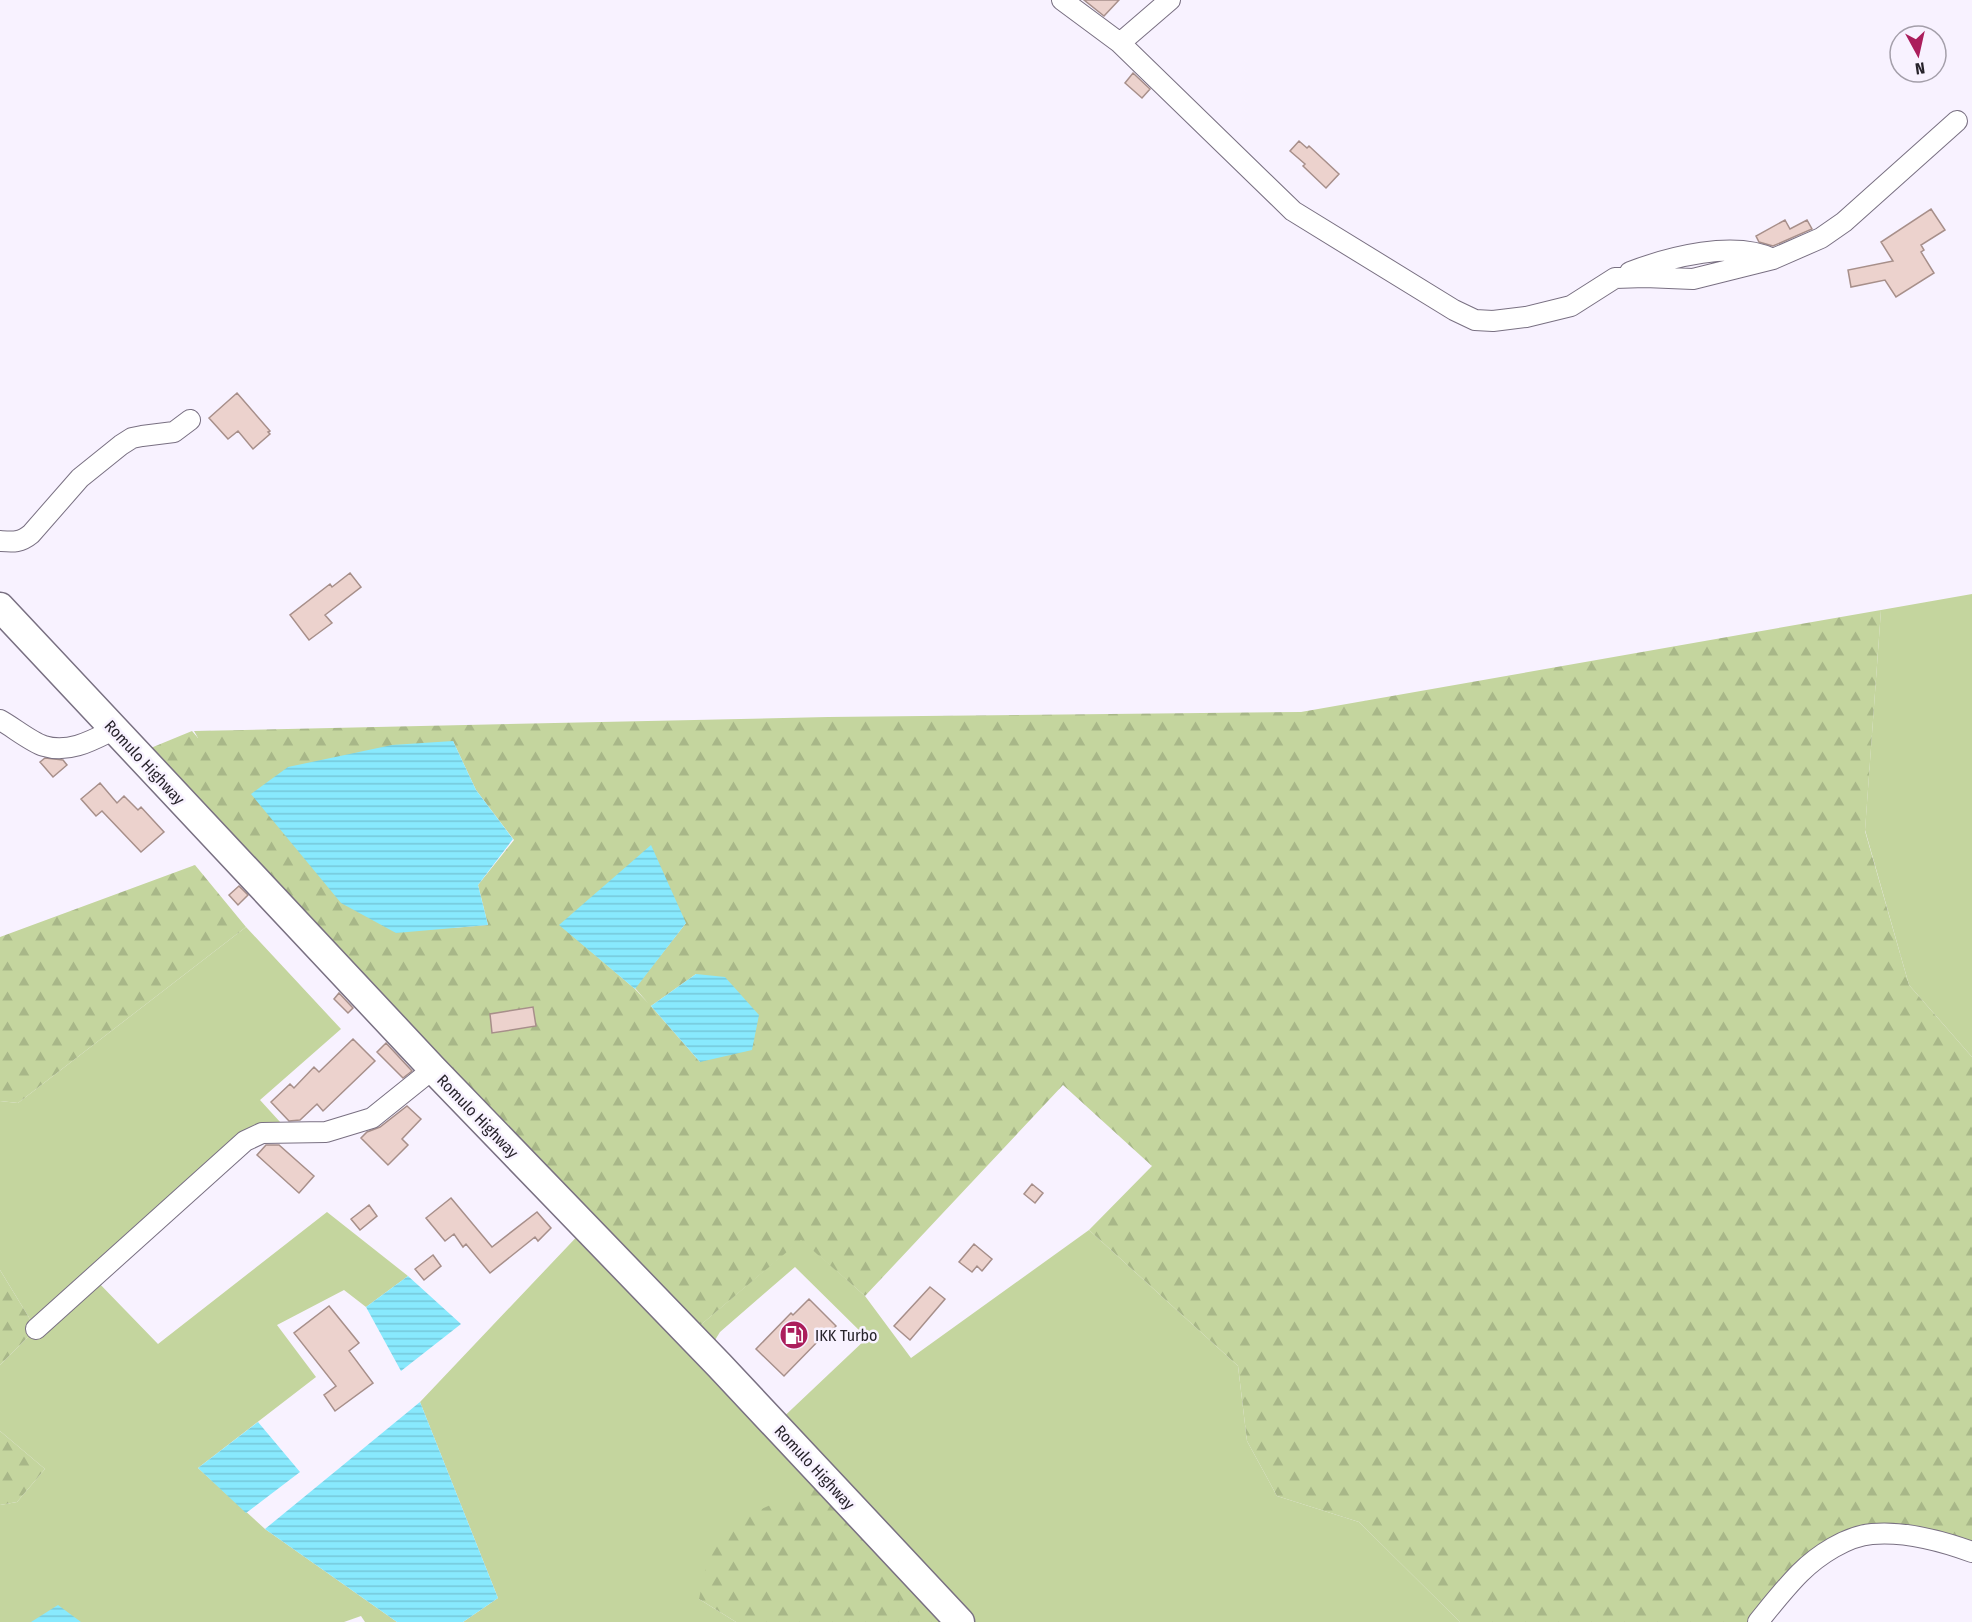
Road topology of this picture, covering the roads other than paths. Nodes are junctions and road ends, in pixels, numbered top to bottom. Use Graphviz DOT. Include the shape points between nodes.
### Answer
graph roads {
  1 [pos="1062,0"];
  2 [pos="1170,0"];
  3 [pos="1120,43"];
  4 [pos="1957,121"];
  5 [pos="190,420"];
  6 [pos="0,541"];
  7 [pos="0,607"];
  8 [pos="0,720"];
  9 [pos="115,729"];
  10 [pos="433,1069"];
  11 [pos="36,1329"];
  12 [pos="1972,1552"];
  13 [pos="960,1622"];
  14 [pos="1758,1622"];
  1 -- 3 [label="street"];
  2 -- 3 [label="street"];
  3 -- 4 [label="street" via="1293,211 1475,320 1493,321 1562,309 1615,278 1693,279 1773,259 1821,238 1844,222"];
  5 -- 6 [label="street" via="174,432 132,438 121,445 80,478 31,534 23,540"];
  7 -- 9 [label="highway, Romulo Highway"];
  8 -- 9 [label="street" via="43,746 60,748 80,746"];
  9 -- 10 [label="highway, Romulo Highway"];
  10 -- 11 [label="street" via="372,1118 326,1132 262,1134 245,1141"];
  10 -- 13 [label="highway, Romulo Highway"];
  12 -- 14 [label="street" via="1899,1535 1853,1538 1801,1572"];
}
